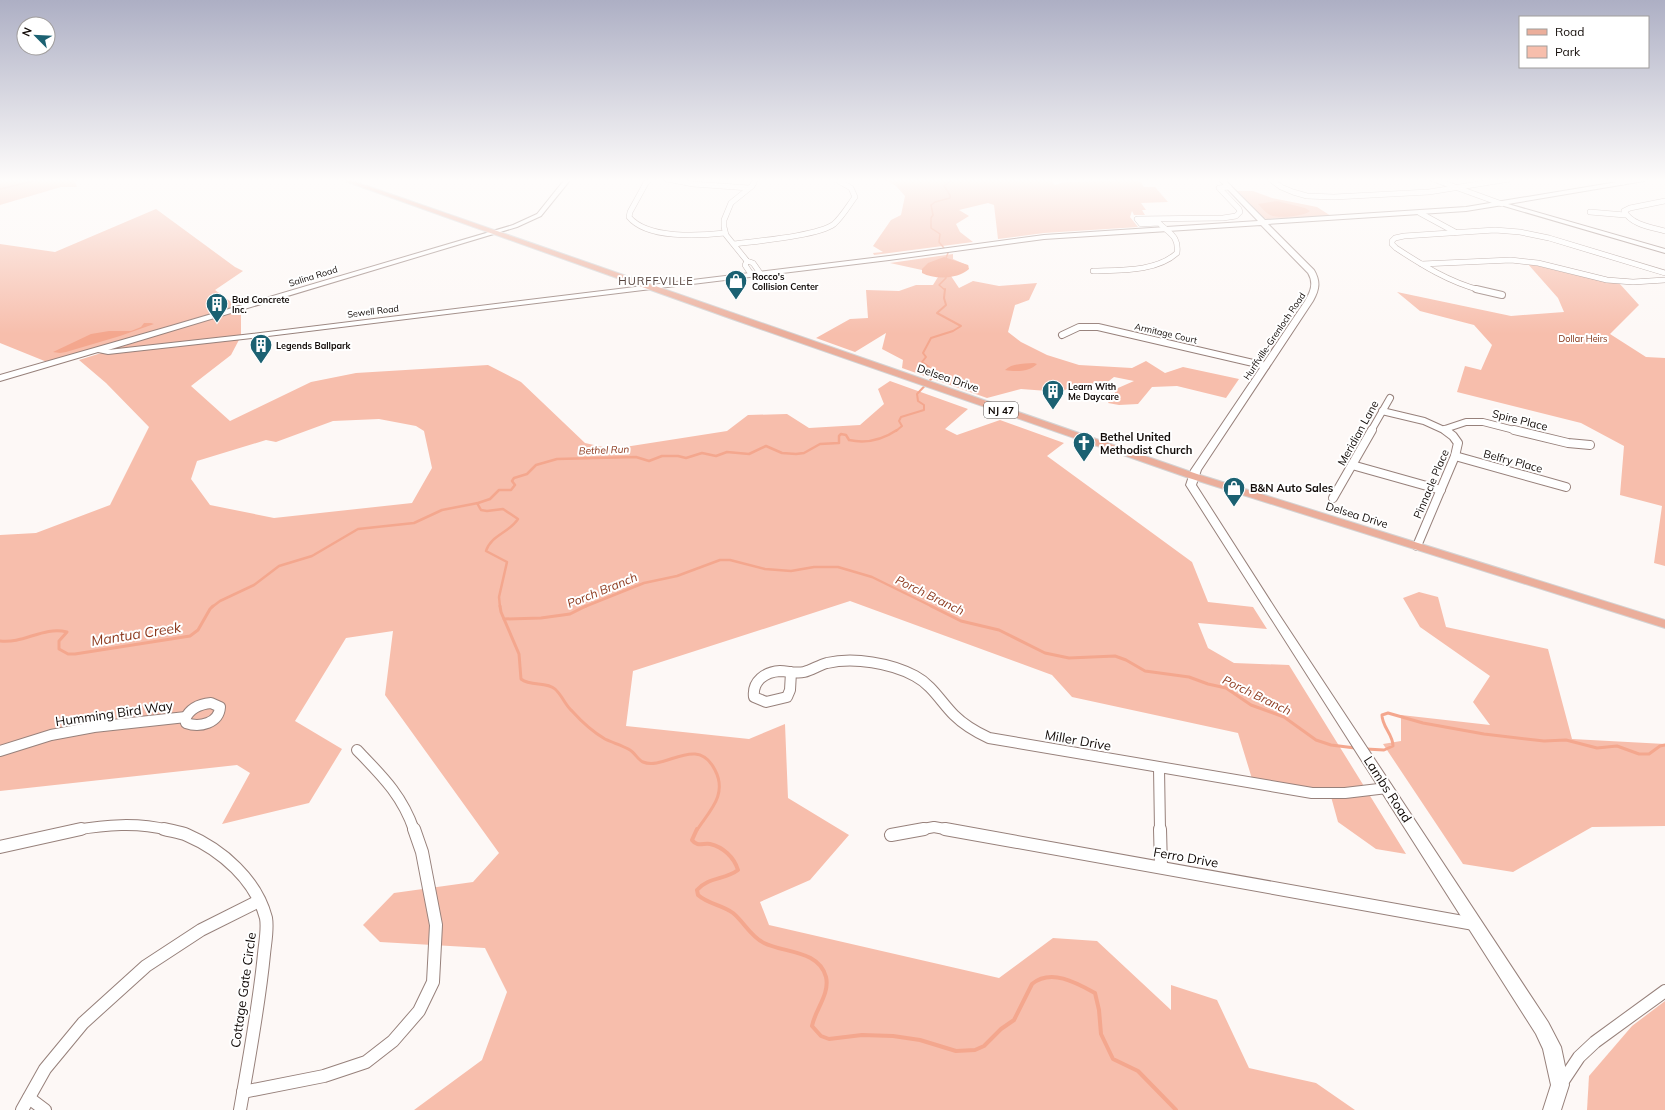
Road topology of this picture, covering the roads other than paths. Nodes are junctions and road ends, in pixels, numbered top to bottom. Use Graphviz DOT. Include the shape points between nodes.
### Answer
graph roads {
  1 [pos="491,231"];
  2 [pos="498,231"];
  3 [pos="656,231"];
  4 [pos="817,231"];
  5 [pos="1110,231"];
  6 [pos="1167,231"];
  7 [pos="1272,231"];
  8 [pos="1482,231"];
  9 [pos="1508,231"];
  10 [pos="1595,231"];
  11 [pos="494,232"];
  12 [pos="1455,232"];
  13 [pos="725,233"];
  14 [pos="734,244"];
  15 [pos="1665,251"];
  16 [pos="747,261"];
  17 [pos="1422,264"];
  18 [pos="1093,271"];
  19 [pos="760,273"];
  20 [pos="1665,273"];
  21 [pos="751,274"];
  22 [pos="1665,280"];
  23 [pos="650,287"];
  24 [pos="1502,295"];
  25 [pos="1062,335"];
  26 [pos="98,350"];
  27 [pos="1266,366"];
  28 [pos="0,378"];
  29 [pos="1390,398"];
  30 [pos="1382,411"];
  31 [pos="1445,429"];
  32 [pos="1590,445"];
  33 [pos="1455,456"];
  34 [pos="1352,465"];
  35 [pos="1193,476"];
  36 [pos="1566,487"];
  37 [pos="1441,490"];
  38 [pos="1333,498"];
  39 [pos="1417,546"];
  40 [pos="1665,624"];
  41 [pos="791,672"];
  42 [pos="186,717"];
  43 [pos="357,750"];
  44 [pos="0,751"];
  45 [pos="1159,768"];
  46 [pos="1387,788"];
  47 [pos="891,835"];
  48 [pos="0,847"];
  49 [pos="1161,867"];
  50 [pos="259,901"];
  51 [pos="1475,924"];
  52 [pos="1665,991"];
  53 [pos="1560,1085"];
  54 [pos="243,1092"];
  55 [pos="29,1098"];
  56 [pos="22,1110"];
  57 [pos="45,1110"];
  58 [pos="240,1110"];
  59 [pos="1552,1110"];
  1 -- 11 [label="main road, Delsea Drive / NJ 47"];
  2 -- 11 [label="main road, Salina Road"];
  3 -- 13 [label="street" via="698,236"];
  4 -- 14 [label="street"];
  5 -- 19 [label="main road, Sewell Road"];
  6 -- 18 [label="street" via="1178,244 1176,254 1169,260 1147,267"];
  7 -- 27 [label="main road, Hurffville-Grenloch Road" via="1311,272 1316,283 1314,294"];
  8 -- 12 [label="street"];
  9 -- 20 [label="street" via="1531,233"];
  10 -- 15 [label="main road"];
  11 -- 23 [label="main road, Delsea Drive / NJ 47"];
  11 -- 26 [label="main road, Salina Road"];
  12 -- 17 [label="street" via="1404,236 1392,241 1396,248"];
  13 -- 14 [label="street"];
  14 -- 16 [label="street"];
  16 -- 19 [label="street" via="752,262"];
  16 -- 21 [label="street" via="745,265"];
  17 -- 22 [label="street" via="1511,260 1538,263 1607,280"];
  17 -- 24 [label="street" via="1463,286"];
  19 -- 21 [label="main road, Sewell Road"];
  21 -- 23 [label="main road, Sewell Road"];
  23 -- 26 [label="main road, Sewell Road" via="243,337 108,352"];
  23 -- 35 [label="main road, Delsea Drive / NJ 47"];
  25 -- 27 [label="street, Armitage Court" via="1078,327 1098,327"];
  26 -- 28 [label="main road, Salina Road"];
  27 -- 35 [label="main road, Hurffville-Grenloch Road"];
  29 -- 30 [label="street, Meridian Lane"];
  30 -- 31 [label="street"];
  30 -- 34 [label="street, Meridian Lane"];
  31 -- 32 [label="street, Spire Place" via="1466,422 1483,422 1568,443"];
  31 -- 33 [label="street, Pinnacle Place" via="1455,436 1458,443"];
  33 -- 36 [label="street, Belfry Place"];
  33 -- 37 [label="street, Pinnacle Place"];
  34 -- 37 [label="street"];
  34 -- 38 [label="street, Meridian Lane"];
  35 -- 39 [label="main road, Delsea Drive / NJ 47"];
  35 -- 46 [label="main road, Lambs Road" via="1191,485"];
  37 -- 39 [label="street, Pinnacle Place"];
  39 -- 40 [label="main road, Delsea Drive / NJ 47"];
  41 -- 45 [label="street, Miller Drive" via="803,672 827,663 850,660 895,668 924,681 958,721 988,738"];
  42 -- 44 [label="street, Humming Bird Way" via="94,727 51,735"];
  43 -- 54 [label="street" via="388,782 408,812 422,852 436,925 433,982 419,1011 393,1041 366,1062 324,1076"];
  45 -- 46 [label="street, Miller Drive" via="1312,792 1346,793"];
  45 -- 49 [label="street"];
  46 -- 51 [label="main road, Lambs Road"];
  47 -- 49 [label="street, Ferro Drive" via="934,827"];
  48 -- 50 [label="street, Cottage Gate Circle" via="92,826 123,825 172,830 195,837 217,850 256,891"];
  49 -- 51 [label="street, Ferro Drive"];
  50 -- 54 [label="street, Cottage Gate Circle" via="266,921 263,968"];
  50 -- 55 [label="street" via="201,930 146,966 83,1023 45,1069"];
  51 -- 53 [label="main road, Lambs Road" via="1542,1028 1552,1047"];
  52 -- 53 [label="street" via="1595,1042 1579,1057"];
  53 -- 59 [label="main road, Lambs Road"];
  54 -- 58 [label="street, Cottage Gate Circle"];
  55 -- 56 [label="street"];
  55 -- 57 [label="street"];
}
